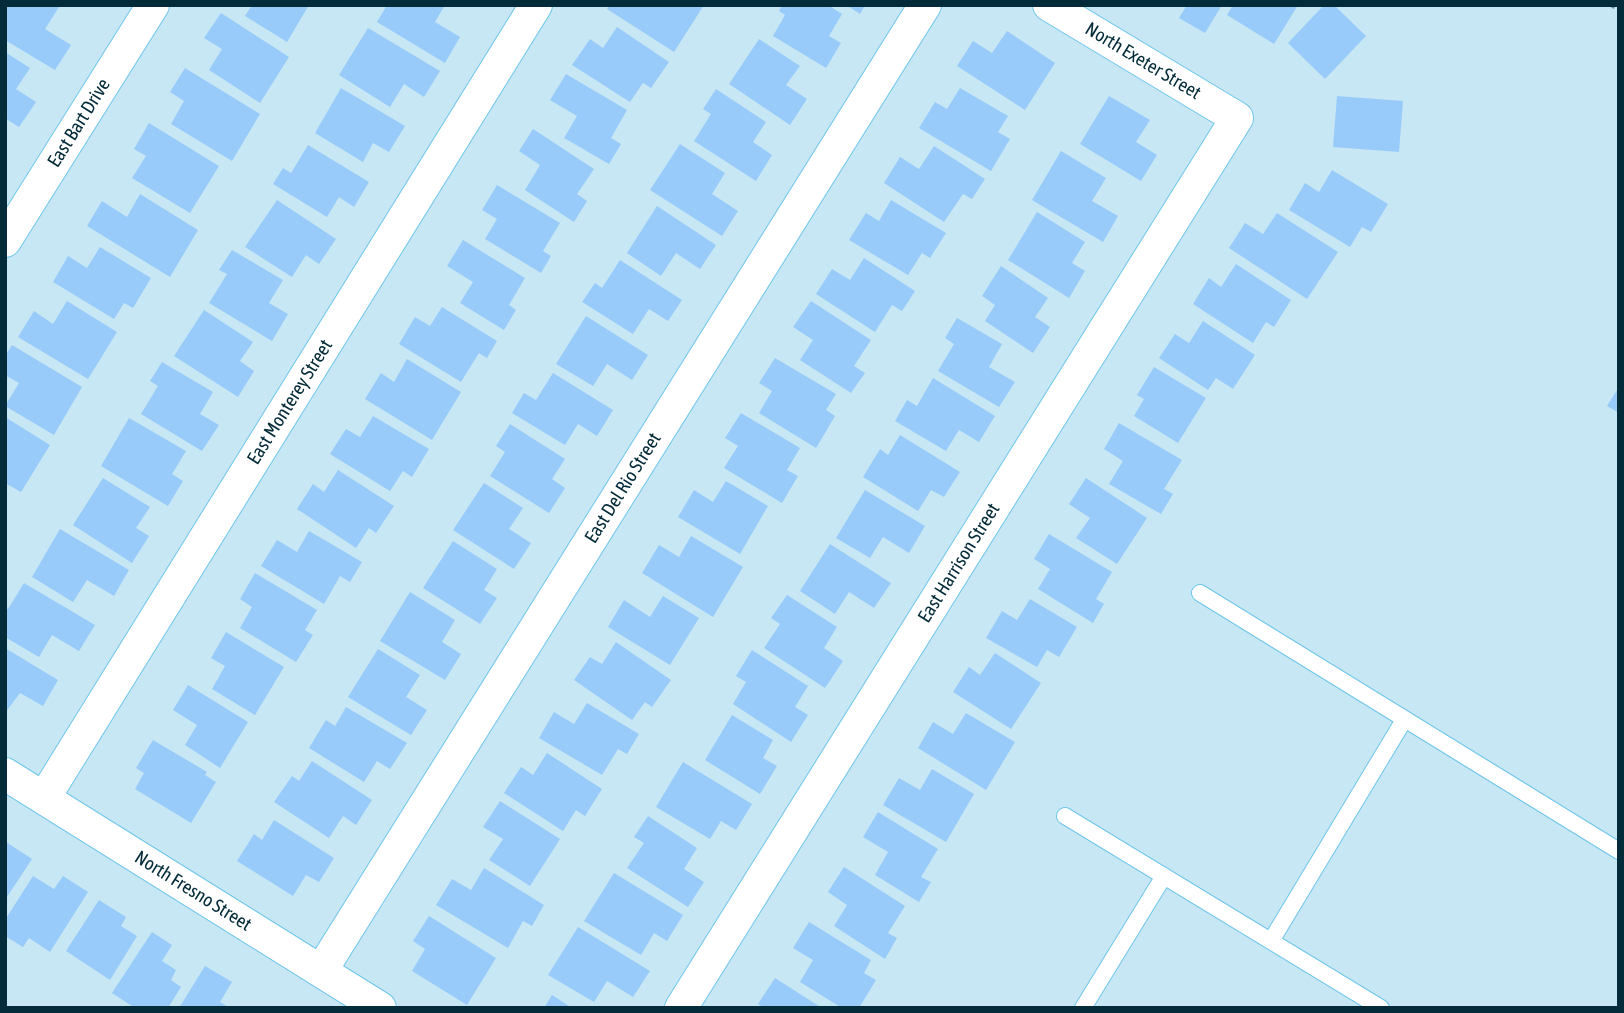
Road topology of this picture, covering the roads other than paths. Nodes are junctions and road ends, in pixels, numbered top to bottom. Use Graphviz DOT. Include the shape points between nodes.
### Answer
graph roads {
  1 [pos="153,5"];
  2 [pos="536,5"];
  3 [pos="925,5"];
  4 [pos="1049,5"];
  5 [pos="1237,118"];
  6 [pos="5,241"];
  7 [pos="1200,593"];
  8 [pos="1404,720"];
  9 [pos="5,774"];
  10 [pos="44,798"];
  11 [pos="1065,816"];
  12 [pos="1619,851"];
  13 [pos="1164,876"];
  14 [pos="1271,941"];
  15 [pos="321,971"];
  16 [pos="380,1008"];
  17 [pos="681,1008"];
  18 [pos="1083,1008"];
  19 [pos="1380,1008"];
  1 -- 6 [label="street, East Bart Drive"];
  2 -- 10 [label="street, East Monterey Street"];
  3 -- 15 [label="street, East Del Rio Street"];
  4 -- 5 [label="street, North Exeter Street"];
  5 -- 17 [label="street, East Harrison Street"];
  7 -- 8 [label="lane"];
  8 -- 12 [label="lane"];
  8 -- 14 [label="lane"];
  9 -- 10 [label="street, North Fresno Street"];
  10 -- 15 [label="street, North Fresno Street"];
  11 -- 13 [label="lane"];
  13 -- 14 [label="lane"];
  13 -- 18 [label="lane"];
  14 -- 19 [label="lane"];
  15 -- 16 [label="street, North Fresno Street"];
}
